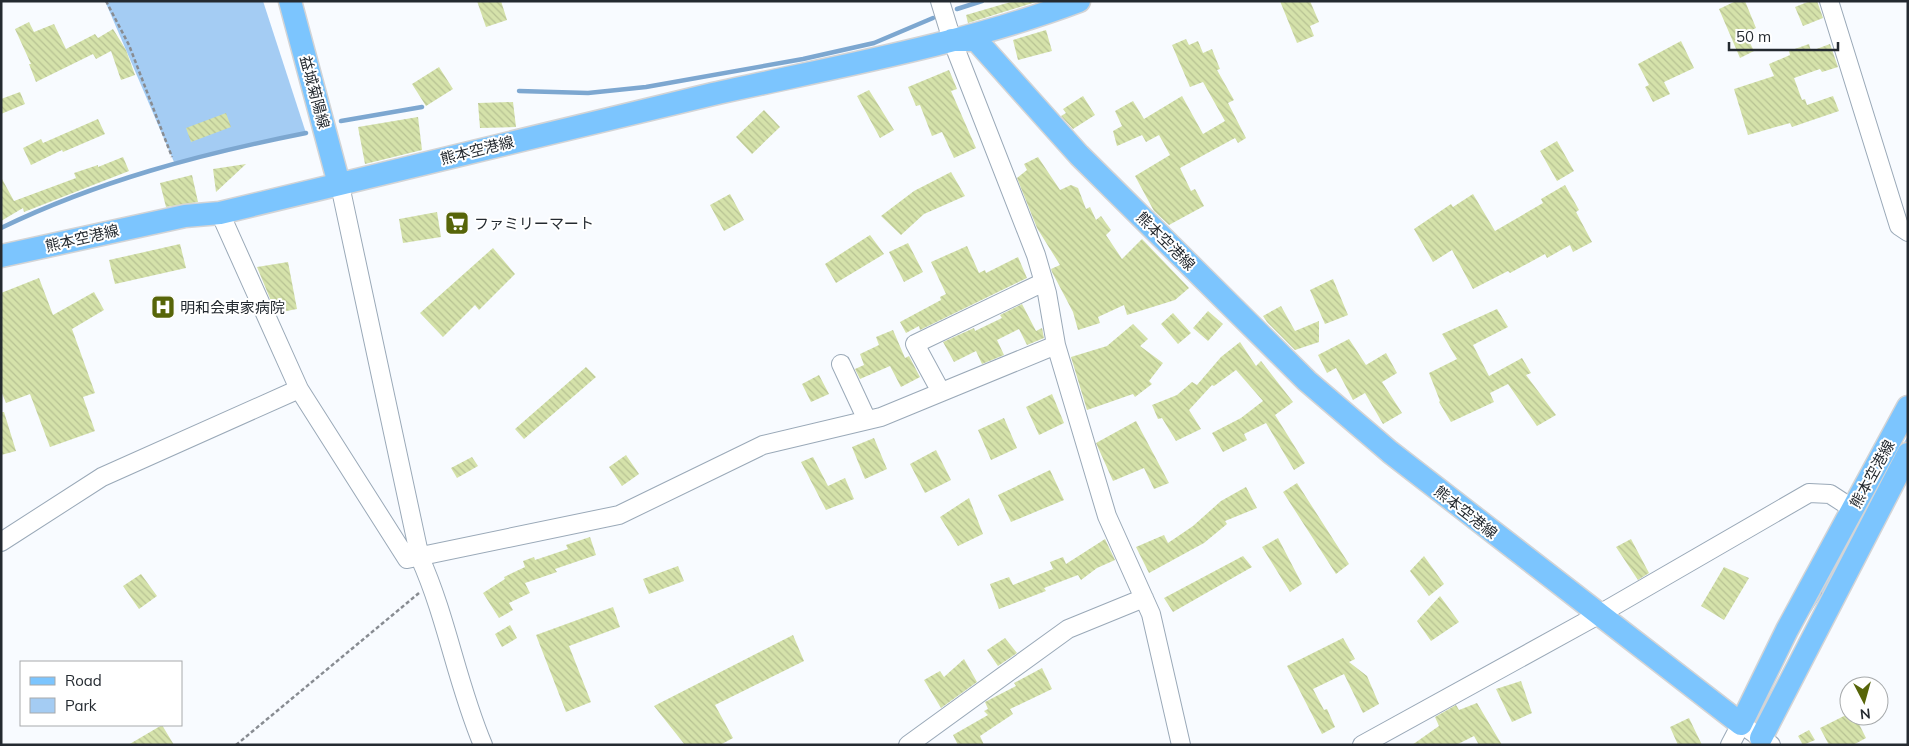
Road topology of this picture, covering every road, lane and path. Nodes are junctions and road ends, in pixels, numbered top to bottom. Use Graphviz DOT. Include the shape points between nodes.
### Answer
graph roads {
  1 [pos="106,1"];
  2 [pos="290,1"];
  3 [pos="940,1"];
  4 [pos="1079,1"];
  5 [pos="1829,1"];
  6 [pos="952,40"];
  7 [pos="172,158"];
  8 [pos="340,187"];
  9 [pos="220,213"];
  10 [pos="1908,232"];
  11 [pos="1,256"];
  12 [pos="1044,282"];
  13 [pos="1056,345"];
  14 [pos="841,364"];
  15 [pos="299,389"];
  16 [pos="941,392"];
  17 [pos="1908,407"];
  18 [pos="867,420"];
  19 [pos="1908,454"];
  20 [pos="1853,509"];
  21 [pos="1,542"];
  22 [pos="420,558"];
  23 [pos="431,583"];
  24 [pos="1144,598"];
  25 [pos="1598,615"];
  26 [pos="1740,724"];
  27 [pos="1763,742"];
  28 [pos="236,745"];
  29 [pos="483,745"];
  30 [pos="908,745"];
  31 [pos="1181,745"];
  32 [pos="1362,745"];
  33 [pos="1730,745"];
  1 -- 7 [label="path" via="129,45"];
  2 -- 8 [label="main road, 益城菊陽線"];
  3 -- 6 [label="street"];
  4 -- 6 [label="main road, 熊本空港線" via="1041,16"];
  5 -- 10 [label="street" via="1898,226"];
  6 -- 8 [label="main road, 熊本空港線" via="667,105"];
  6 -- 12 [label="street"];
  6 -- 25 [label="main road, 熊本空港線" via="976,40 1079,155 1306,381 1390,452"];
  8 -- 9 [label="main road, 熊本空港線"];
  8 -- 22 [label="street"];
  9 -- 11 [label="main road, 熊本空港線" via="185,216"];
  9 -- 15 [label="street"];
  12 -- 13 [label="street"];
  12 -- 16 [label="street" via="915,344"];
  13 -- 16 [label="street"];
  13 -- 24 [label="street" via="1107,516"];
  14 -- 18 [label="street"];
  15 -- 21 [label="street" via="102,477"];
  15 -- 22 [label="street" via="407,559"];
  16 -- 18 [label="street"];
  17 -- 20 [label="main road, 熊本空港線"];
  18 -- 22 [label="street" via="763,446 619,515"];
  19 -- 27 [label="main road, 熊本空港線"];
  20 -- 25 [label="street" via="1830,494 1809,493"];
  20 -- 26 [label="main road, 熊本空港線"];
  22 -- 23 [label="street"];
  23 -- 28 [label="path"];
  23 -- 29 [label="street" via="472,720"];
  24 -- 30 [label="street" via="1068,629"];
  24 -- 31 [label="street" via="1151,614"];
  25 -- 26 [label="main road, 熊本空港線"];
  25 -- 32 [label="street"];
  26 -- 27 [label="street"];
  26 -- 33 [label="street"];
}
